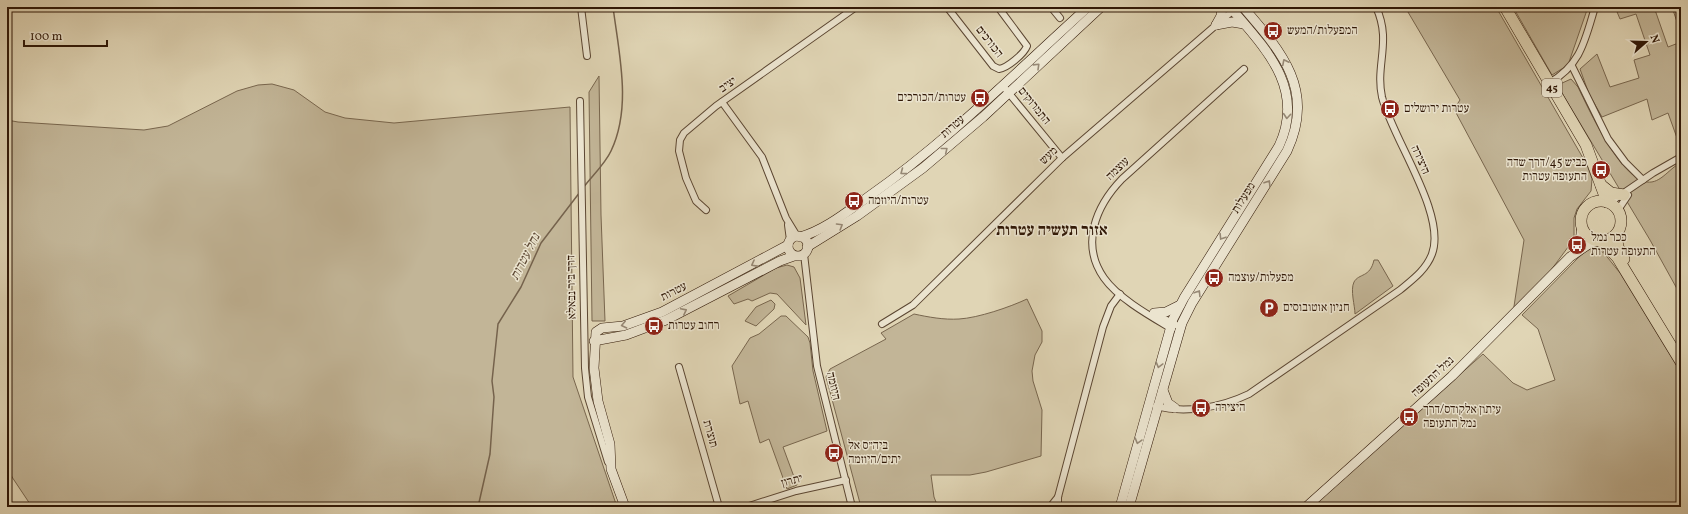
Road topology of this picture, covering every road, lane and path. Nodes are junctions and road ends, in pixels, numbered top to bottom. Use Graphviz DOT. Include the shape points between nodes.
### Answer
graph roads {
  1 [pos="581,7"];
  2 [pos="856,7"];
  3 [pos="947,7"];
  4 [pos="998,7"];
  5 [pos="1051,7"];
  6 [pos="1088,7"];
  7 [pos="1101,7"];
  8 [pos="1222,7"];
  9 [pos="1242,7"];
  10 [pos="1251,7"];
  11 [pos="1376,7"];
  12 [pos="1505,7"];
  13 [pos="1595,7"];
  14 [pos="1233,8"];
  15 [pos="1060,18"];
  16 [pos="1252,18"];
  17 [pos="1216,25"];
  18 [pos="1245,25"];
  19 [pos="587,56"];
  20 [pos="1572,66"];
  21 [pos="1244,69"];
  22 [pos="1549,83"];
  23 [pos="1006,90"];
  24 [pos="580,101"];
  25 [pos="722,102"];
  26 [pos="1681,157"];
  27 [pos="1062,158"];
  28 [pos="1643,180"];
  29 [pos="1599,181"];
  30 [pos="1634,188"];
  31 [pos="1624,195"];
  32 [pos="1594,202"];
  33 [pos="1612,205"];
  34 [pos="706,210"];
  35 [pos="1582,227"];
  36 [pos="1616,235"];
  37 [pos="794,239"];
  38 [pos="1599,242"];
  39 [pos="801,253"];
  40 [pos="1570,257"];
  41 [pos="1120,294"];
  42 [pos="1180,305"];
  43 [pos="1139,307"];
  44 [pos="1154,313"];
  45 [pos="882,324"];
  46 [pos="1171,325"];
  47 [pos="1180,330"];
  48 [pos="594,341"];
  49 [pos="1681,351"];
  50 [pos="1681,362"];
  51 [pos="679,368"];
  52 [pos="1163,389"];
  53 [pos="1149,404"];
  54 [pos="1158,406"];
  55 [pos="1174,408"];
  56 [pos="611,469"];
  57 [pos="846,480"];
  58 [pos="1058,496"];
  59 [pos="625,507"];
  60 [pos="719,507"];
  61 [pos="746,507"];
  62 [pos="852,507"];
  63 [pos="1050,507"];
  64 [pos="1058,507"];
  65 [pos="1120,507"];
  66 [pos="1128,507"];
  67 [pos="1306,507"];
  1 -- 19 [label="street"];
  2 -- 25 [label="street, יציב"];
  3 -- 4 [label="street, הכורכים" via="994,68 1000,69 1028,46"];
  5 -- 15 [label="street"];
  6 -- 23 [label="street, עטרות"];
  23 -- 7 [label="street, עטרות, one-way"];
  8 -- 17 [label="street"];
  9 -- 16 [label="street, מפעלות"];
  10 -- 16 [label="street"];
  11 -- 55 [label="street, היצירה" via="1385,40 1381,76 1382,95 1432,216 1435,235 1432,254 1421,272 1404,286 1258,389 1235,400 1212,406"];
  12 -- 22 [label="highway, 45"];
  13 -- 20 [label="street"];
  14 -- 17 [label="street, מעש"];
  14 -- 18 [label="street, מפעלות"];
  47 -- 16 [label="street, מפעלות, one-way" via="1192,303 1287,151 1296,130 1297,104 1291,74 1276,46"];
  17 -- 18 [label="street" via="1232,22"];
  17 -- 27 [label="street, מעש"];
  18 -- 42 [label="street, מפעלות, one-way" via="1268,52 1280,73 1287,98 1286,127 1279,146"];
  20 -- 22 [label="street"];
  20 -- 28 [label="street" via="1608,139 1625,162"];
  21 -- 41 [label="street, עוצמה" via="1122,179 1100,206 1093,227 1093,251 1102,274"];
  22 -- 29 [label="highway, 45" via="1586,145"];
  23 -- 27 [label="street, התמרוקים"];
  23 -- 37 [label="street, עטרות, one-way" via="852,209 813,232"];
  39 -- 23 [label="street, עטרות, one-way" via="923,168"];
  24 -- 56 [label="street, דרך ביר נבאלא" via="585,368 588,397 595,425"];
  25 -- 34 [label="street, יציב" via="689,128 682,136 678,150 693,197"];
  25 -- 37 [label="street" via="762,157"];
  26 -- 28 [label="street"];
  27 -- 45 [label="street, מעש" via="918,300"];
  28 -- 30 [label="street"];
  29 -- 31 [label="highway" via="1611,193"];
  29 -- 32 [label="highway"];
  29 -- 33 [label="highway, 45"];
  30 -- 31 [label="street"];
  30 -- 33 [label="street" via="1620,204"];
  31 -- 33 [label="street"];
  32 -- 33 [label="highway"];
  32 -- 35 [label="highway" via="1583,212"];
  33 -- 36 [label="highway, 45" via="1621,224"];
  35 -- 38 [label="highway" via="1587,236"];
  35 -- 40 [label="street, נמל התעופה" via="1580,240"];
  36 -- 38 [label="highway" via="1610,240"];
  36 -- 49 [label="highway, 45" via="1621,255"];
  37 -- 39 [label="street" via="806,241"];
  37 -- 39 [label="street" via="789,251"];
  37 -- 48 [label="street, עטרות, one-way" via="662,312 623,326 599,329"];
  38 -- 40 [label="street, נמל התעופה" via="1585,246"];
  38 -- 50 [label="highway" via="1617,257"];
  48 -- 39 [label="street, עטרות, one-way" via="626,334 666,320 780,261"];
  39 -- 57 [label="street, היוזמה" via="818,373"];
  40 -- 67 [label="street, נמל התעופה" via="1452,376"];
  41 -- 43 [label="street, עוצמה"];
  41 -- 58 [label="street" via="1111,306 1103,327"];
  42 -- 44 [label="street" via="1166,312"];
  42 -- 46 [label="street, מפעלות"];
  43 -- 44 [label="street, עוצמה"];
  43 -- 46 [label="street, עוצמה"];
  44 -- 46 [label="street, עוצמה"];
  46 -- 47 [label="street, עוצמה"];
  46 -- 53 [label="street, מפעלות, one-way"];
  47 -- 52 [label="street, מפעלות"];
  48 -- 56 [label="street" via="596,388 610,444"];
  51 -- 60 [label="street, תוצרת"];
  52 -- 54 [label="street, מפעלות"];
  52 -- 55 [label="street" via="1168,403"];
  53 -- 54 [label="street, היצירה"];
  53 -- 65 [label="street, מפעלות, one-way"];
  54 -- 55 [label="street, היצירה"];
  54 -- 66 [label="street, מפעלות"];
  56 -- 59 [label="street"];
  57 -- 61 [label="street, יתרון" via="796,491"];
  57 -- 62 [label="street, היוזמה"];
  58 -- 63 [label="street"];
  58 -- 64 [label="street"];
}
